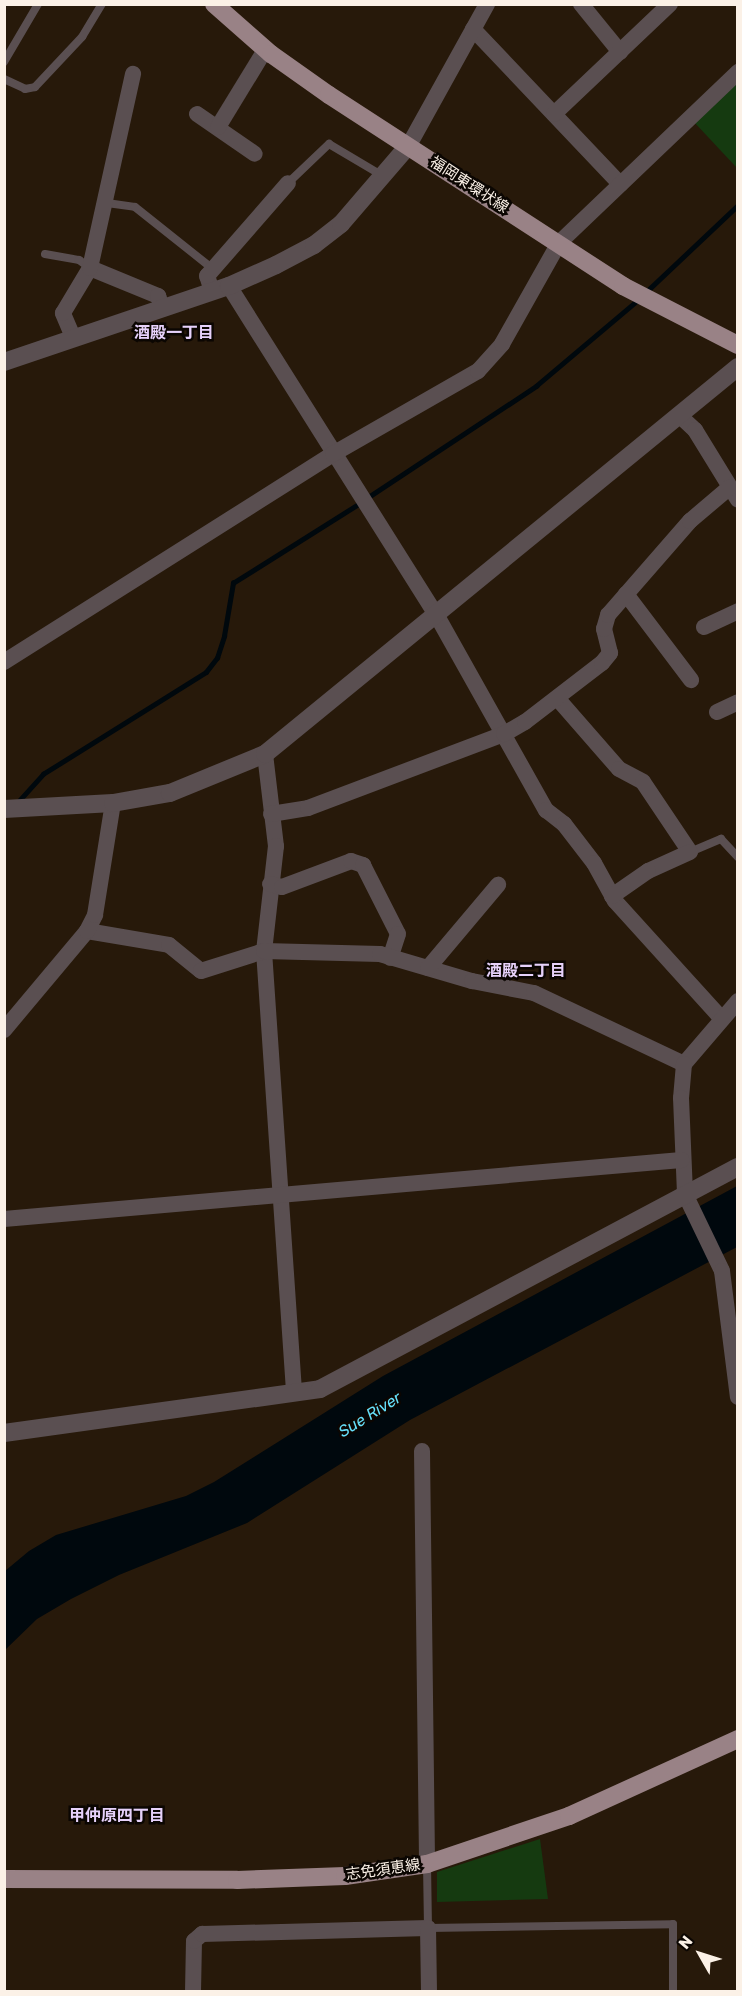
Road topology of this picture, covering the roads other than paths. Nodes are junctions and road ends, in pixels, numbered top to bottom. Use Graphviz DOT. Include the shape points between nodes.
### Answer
graph roads {
  1 [pos="38,4"];
  2 [pos="102,4"];
  3 [pos="214,4"];
  4 [pos="487,4"];
  5 [pos="581,4"];
  6 [pos="670,4"];
  7 [pos="473,29"];
  8 [pos="265,50"];
  9 [pos="620,52"];
  10 [pos="4,62"];
  11 [pos="738,72"];
  12 [pos="132,74"];
  13 [pos="4,79"];
  14 [pos="197,114"];
  15 [pos="554,114"];
  16 [pos="218,128"];
  17 [pos="409,146"];
  18 [pos="255,154"];
  19 [pos="383,177"];
  20 [pos="288,183"];
  21 [pos="620,184"];
  22 [pos="107,203"];
  23 [pos="559,243"];
  24 [pos="45,254"];
  25 [pos="90,268"];
  26 [pos="213,269"];
  27 [pos="221,289"];
  28 [pos="162,307"];
  29 [pos="74,337"];
  30 [pos="738,345"];
  31 [pos="4,362"];
  32 [pos="738,367"];
  33 [pos="681,417"];
  34 [pos="333,454"];
  35 [pos="734,494"];
  36 [pos="626,594"];
  37 [pos="738,611"];
  38 [pos="436,616"];
  39 [pos="704,627"];
  40 [pos="4,662"];
  41 [pos="691,680"];
  42 [pos="557,698"];
  43 [pos="738,702"];
  44 [pos="717,712"];
  45 [pos="504,734"];
  46 [pos="265,754"];
  47 [pos="113,803"];
  48 [pos="4,809"];
  49 [pos="271,814"];
  50 [pos="690,852"];
  51 [pos="738,857"];
  52 [pos="270,884"];
  53 [pos="498,885"];
  54 [pos="612,896"];
  55 [pos="87,931"];
  56 [pos="264,951"];
  57 [pos="390,958"];
  58 [pos="428,968"];
  59 [pos="738,1001"];
  60 [pos="721,1018"];
  61 [pos="4,1030"];
  62 [pos="684,1064"];
  63 [pos="681,1161"];
  64 [pos="738,1167"];
  65 [pos="279,1196"];
  66 [pos="687,1200"];
  67 [pos="4,1220"];
  68 [pos="719,1265"];
  69 [pos="738,1283"];
  70 [pos="294,1391"];
  71 [pos="738,1397"];
  72 [pos="4,1433"];
  73 [pos="422,1451"];
  74 [pos="738,1739"];
  75 [pos="427,1864"];
  76 [pos="4,1879"];
  77 [pos="428,1928"];
  78 [pos="193,1992"];
  79 [pos="429,1992"];
  80 [pos="673,1992"];
  1 -- 10 [label="lane"];
  2 -- 13 [label="lane" via="82,37 35,87 25,89"];
  3 -- 8 [label="main road, 福岡東環状線"];
  4 -- 7 [label="street"];
  5 -- 9 [label="street"];
  6 -- 9 [label="street"];
  7 -- 15 [label="street"];
  7 -- 17 [label="street"];
  8 -- 16 [label="street"];
  8 -- 17 [label="main road, 福岡東環状線"];
  9 -- 15 [label="street"];
  11 -- 21 [label="street"];
  12 -- 22 [label="street"];
  14 -- 16 [label="street"];
  15 -- 21 [label="street"];
  16 -- 18 [label="street"];
  17 -- 19 [label="street"];
  17 -- 23 [label="main road, 福岡東環状線"];
  19 -- 20 [label="lane" via="329,144"];
  19 -- 27 [label="street" via="341,224 314,245"];
  20 -- 26 [label="street"];
  21 -- 23 [label="street"];
  22 -- 25 [label="street"];
  22 -- 26 [label="lane" via="135,207"];
  23 -- 30 [label="main road, 福岡東環状線" via="622,286"];
  23 -- 34 [label="street" via="502,344 478,371"];
  24 -- 25 [label="lane" via="79,260"];
  25 -- 28 [label="street" via="158,296"];
  25 -- 29 [label="street" via="63,313"];
  26 -- 27 [label="street" via="207,276"];
  27 -- 28 [label="street"];
  27 -- 34 [label="street"];
  28 -- 29 [label="street"];
  29 -- 31 [label="street"];
  32 -- 33 [label="street"];
  33 -- 35 [label="street" via="694,429"];
  33 -- 38 [label="street"];
  34 -- 38 [label="street"];
  34 -- 40 [label="street"];
  35 -- 36 [label="street" via="690,521"];
  36 -- 41 [label="street"];
  36 -- 42 [label="street" via="608,615 604,628 610,653"];
  37 -- 39 [label="street"];
  38 -- 45 [label="street"];
  38 -- 46 [label="street"];
  42 -- 45 [label="street"];
  42 -- 50 [label="street" via="618,769 643,782"];
  43 -- 44 [label="street"];
  45 -- 49 [label="street" via="297,812"];
  45 -- 54 [label="street" via="546,810 564,824 594,863"];
  46 -- 47 [label="street" via="201,782"];
  46 -- 49 [label="street"];
  47 -- 48 [label="street"];
  47 -- 55 [label="street" via="94,915"];
  49 -- 52 [label="street" via="276,846"];
  50 -- 51 [label="lane" via="721,838"];
  50 -- 54 [label="street" via="648,871"];
  52 -- 56 [label="street"];
  52 -- 57 [label="street" via="282,887 351,861 363,865 398,934"];
  53 -- 58 [label="street"];
  54 -- 60 [label="street" via="659,954"];
  55 -- 56 [label="street" via="169,945 201,971"];
  55 -- 61 [label="street"];
  56 -- 57 [label="street" via="380,954"];
  56 -- 65 [label="street"];
  57 -- 58 [label="street"];
  58 -- 62 [label="street" via="534,993"];
  59 -- 60 [label="street"];
  60 -- 62 [label="street"];
  62 -- 63 [label="street"];
  63 -- 65 [label="street"];
  63 -- 66 [label="street"];
  64 -- 66 [label="street"];
  65 -- 67 [label="street"];
  65 -- 70 [label="street"];
  66 -- 68 [label="street"];
  66 -- 70 [label="street" via="320,1389"];
  68 -- 69 [label="street"];
  68 -- 71 [label="street"];
  70 -- 72 [label="street"];
  73 -- 75 [label="street"];
  74 -- 75 [label="main road, 志免須恵線" via="568,1816"];
  75 -- 76 [label="main road, 志免須恵線" via="345,1876 237,1881"];
  75 -- 77 [label="lane"];
  77 -- 78 [label="street" via="202,1934 194,1941"];
  77 -- 79 [label="street"];
  77 -- 80 [label="lane" via="673,1924"];
}
